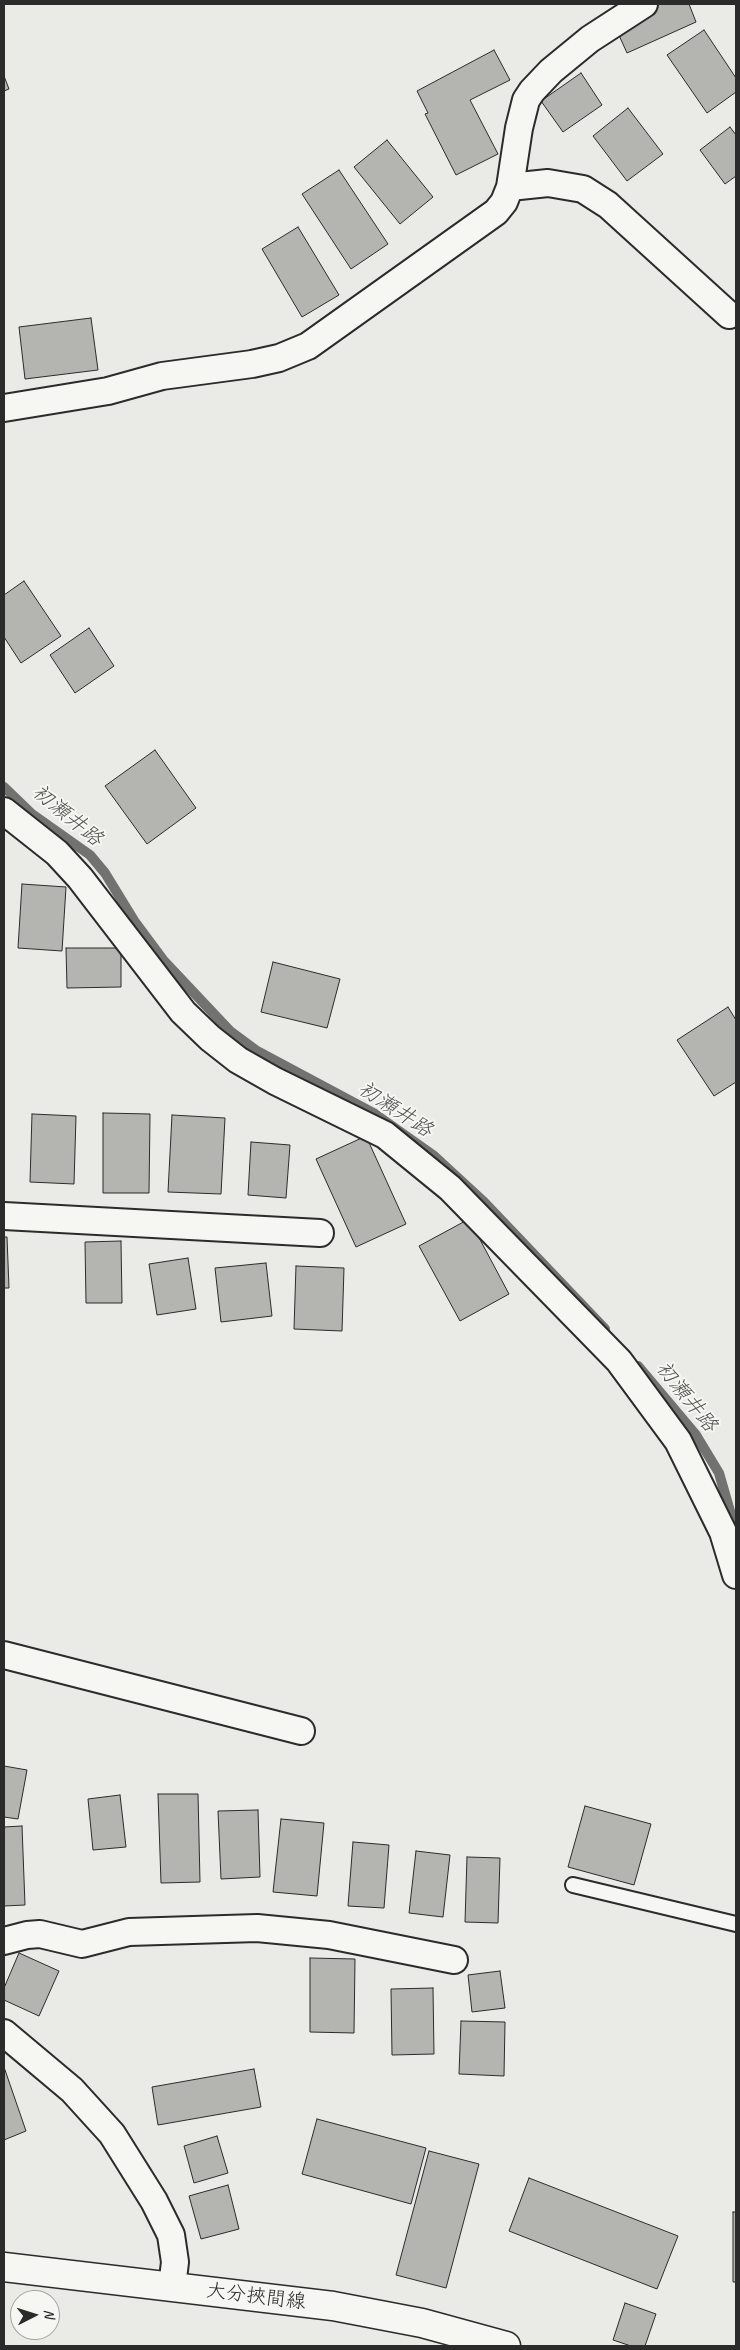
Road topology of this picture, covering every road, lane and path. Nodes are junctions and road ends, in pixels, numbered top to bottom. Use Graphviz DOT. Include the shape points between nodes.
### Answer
graph roads {
  1 [pos="644,4"];
  2 [pos="510,188"];
  3 [pos="729,315"];
  4 [pos="4,408"];
  5 [pos="4,811"];
  6 [pos="4,1216"];
  7 [pos="320,1233"];
  8 [pos="736,1575"];
  9 [pos="4,1655"];
  10 [pos="301,1731"];
  11 [pos="573,1885"];
  12 [pos="736,1924"];
  13 [pos="4,1941"];
  14 [pos="454,1960"];
  15 [pos="4,2033"];
  16 [pos="4,2267"];
  17 [pos="172,2287"];
  18 [pos="506,2346"];
  1 -- 2 [label="street" via="590,39 532,91 526,100 519,128"];
  2 -- 3 [label="street" via="548,183 583,189 608,205"];
  2 -- 4 [label="street" via="504,202 486,221 308,346 279,358 252,364 162,376 108,391 74,394"];
  5 -- 8 [label="street" via="57,854 80,878 183,1012 210,1038 238,1060 274,1081 384,1135 450,1188 619,1361 678,1441 723,1532"];
  6 -- 7 [label="street"];
  9 -- 10 [label="street"];
  11 -- 12 [label="lane"];
  13 -- 14 [label="street" via="40,1934 82,1944 129,1932 257,1928 329,1935"];
  15 -- 17 [label="street" via="72,2090 112,2134 171,2235 175,2262"];
  16 -- 17 [label="main road, 大分挾間線"];
  17 -- 18 [label="main road, 大分挾間線" via="367,2312"];
}
